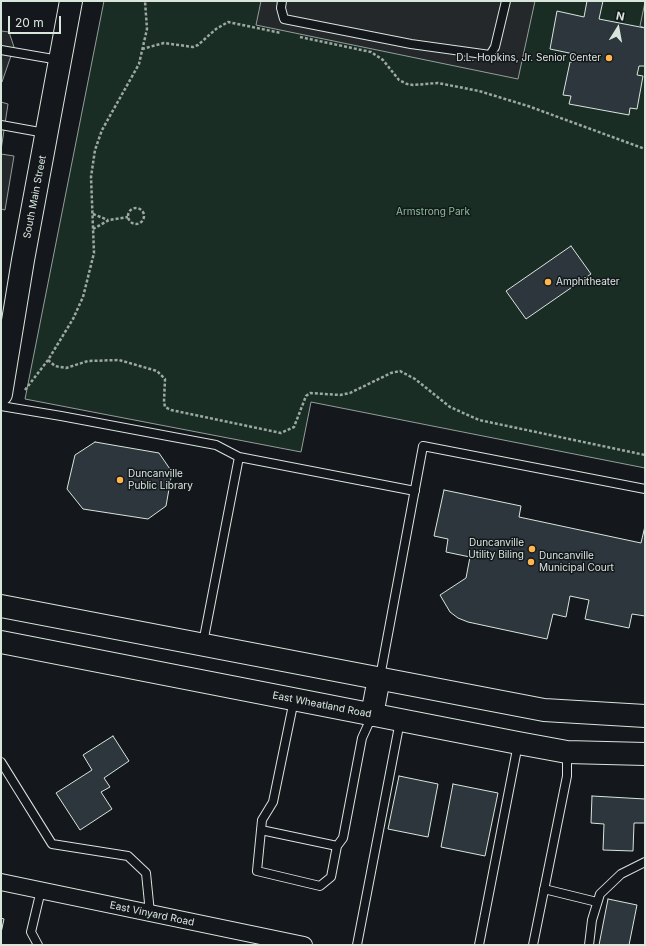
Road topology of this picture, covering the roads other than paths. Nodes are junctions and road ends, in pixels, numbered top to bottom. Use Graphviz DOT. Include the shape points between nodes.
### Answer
graph roads {
  1 [pos="71,1"];
  2 [pos="282,1"];
  3 [pos="506,1"];
  4 [pos="1,50"];
  5 [pos="60,60"];
  6 [pos="1,125"];
  7 [pos="47,133"];
  8 [pos="5,340"];
  9 [pos="1,394"];
  10 [pos="1,406"];
  11 [pos="239,457"];
  12 [pos="645,489"];
  13 [pos="415,491"];
  14 [pos="1,606"];
  15 [pos="1,642"];
  16 [pos="202,646"];
  17 [pos="379,678"];
  18 [pos="294,699"];
  19 [pos="372,715"];
  20 [pos="645,716"];
  21 [pos="400,720"];
  22 [pos="518,743"];
  23 [pos="567,752"];
  24 [pos="645,754"];
  25 [pos="1,762"];
  26 [pos="261,830"];
  27 [pos="337,846"];
  28 [pos="645,862"];
  29 [pos="1,882"];
  30 [pos="544,889"];
  31 [pos="41,890"];
  32 [pos="597,902"];
  33 [pos="150,913"];
  34 [pos="38,945"];
  35 [pos="304,945"];
  36 [pos="357,945"];
  37 [pos="478,945"];
  38 [pos="533,945"];
  39 [pos="589,945"];
  1 -- 5 [label="main road, South Main Street"];
  2 -- 3 [label="lane" via="284,19 411,44 490,55 495,47"];
  4 -- 5 [label="lane"];
  5 -- 7 [label="main road, South Main Street"];
  6 -- 7 [label="lane"];
  7 -- 8 [label="main road, South Main Street"];
  8 -- 9 [label="main road, South Main Street"];
  10 -- 11 [label="lane" via="216,445"];
  11 -- 13 [label="lane"];
  11 -- 16 [label="lane"];
  12 -- 13 [label="lane" via="423,446"];
  13 -- 17 [label="lane"];
  14 -- 16 [label="main road"];
  15 -- 18 [label="main road, East Wheatland Road"];
  16 -- 17 [label="main road"];
  17 -- 19 [label="main road"];
  17 -- 20 [label="main road" via="544,710"];
  18 -- 19 [label="main road, East Wheatland Road"];
  18 -- 26 [label="lane" via="273,802 262,820"];
  19 -- 21 [label="main road, East Wheatland Road"];
  19 -- 27 [label="lane" via="362,738 342,838"];
  21 -- 22 [label="main road, East Wheatland Road"];
  21 -- 36 [label="lane"];
  22 -- 23 [label="main road, East Wheatland Road"];
  22 -- 37 [label="lane"];
  23 -- 24 [label="main road, East Wheatland Road"];
  23 -- 30 [label="lane" via="567,776"];
  25 -- 33 [label="lane" via="52,844 128,856 146,873"];
  26 -- 27 [label="lane"];
  26 -- 27 [label="lane" via="257,871 320,886 331,877"];
  28 -- 32 [label="lane" via="621,874 600,894"];
  29 -- 31 [label="street, East Vinyard Road"];
  30 -- 32 [label="lane"];
  30 -- 38 [label="lane"];
  31 -- 33 [label="street, East Vinyard Road"];
  31 -- 34 [label="lane" via="31,932"];
  32 -- 39 [label="lane"];
  33 -- 35 [label="street, East Vinyard Road"];
}
